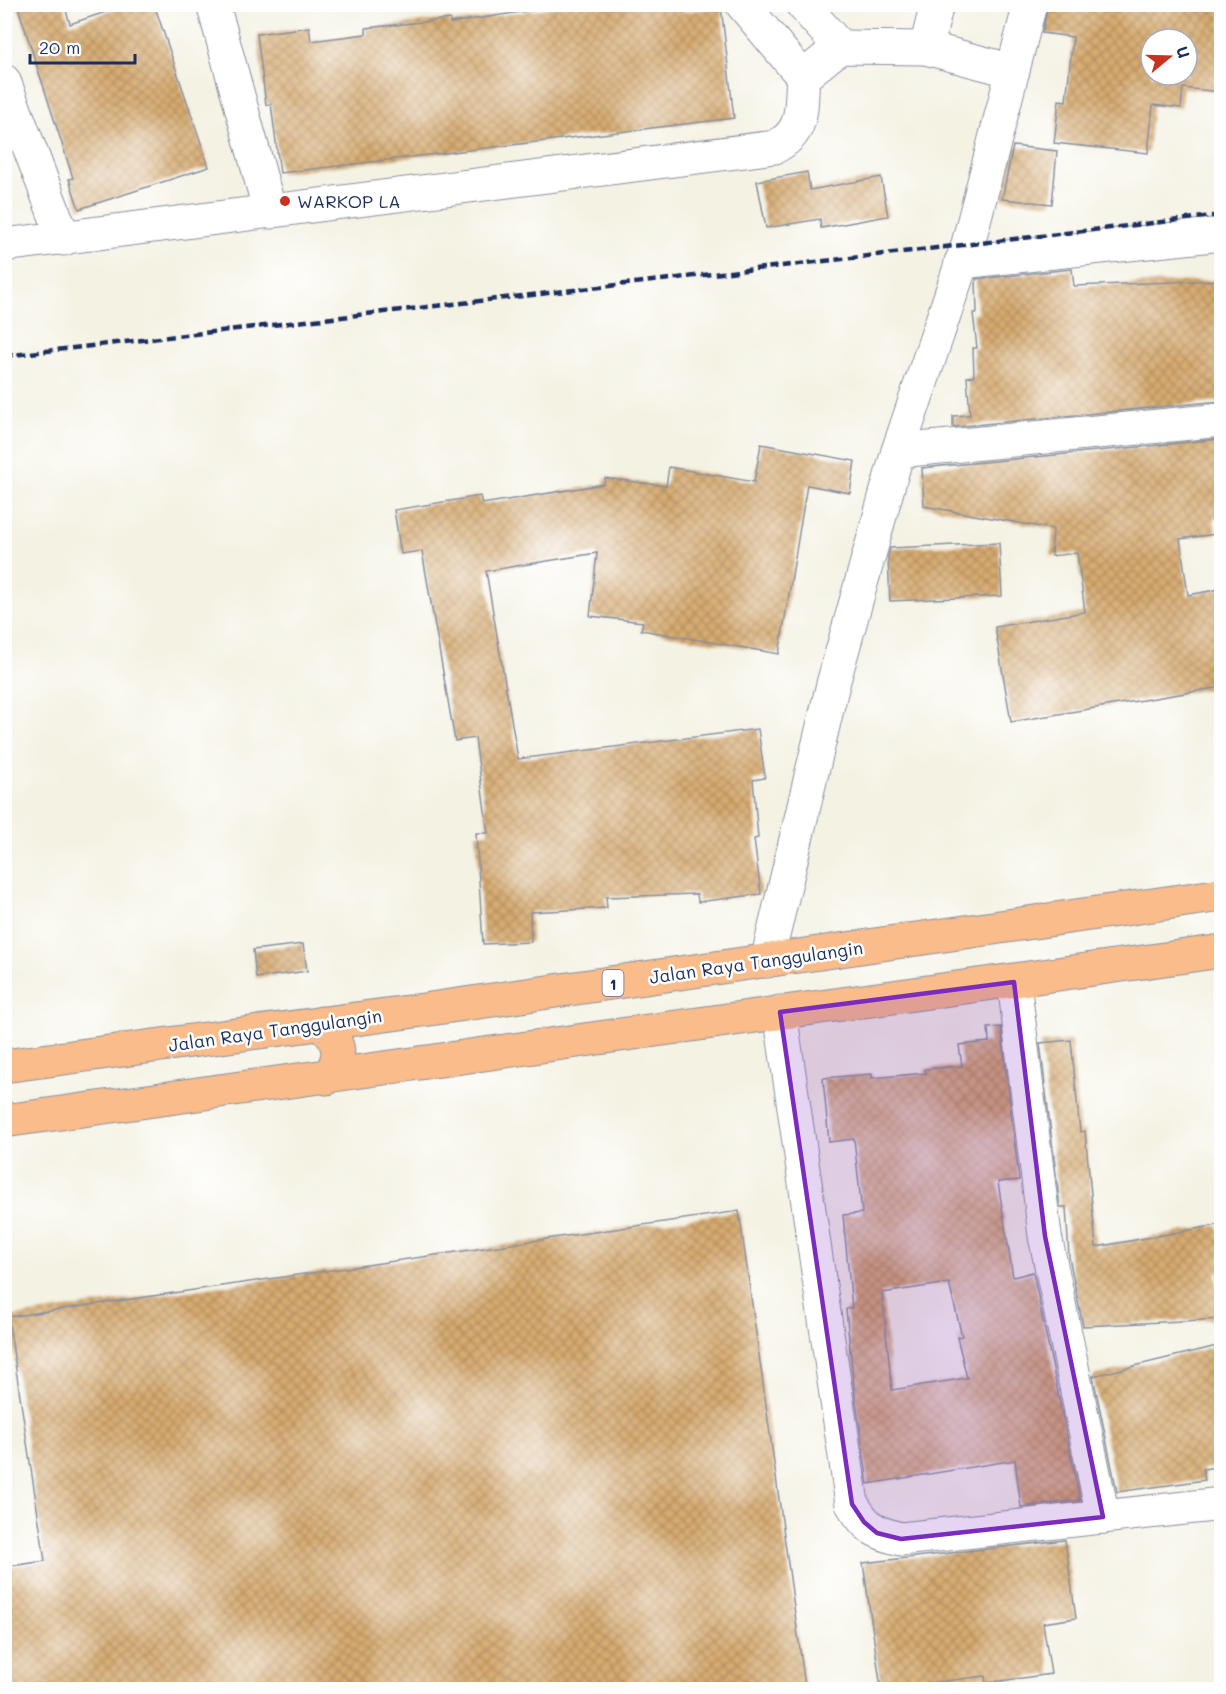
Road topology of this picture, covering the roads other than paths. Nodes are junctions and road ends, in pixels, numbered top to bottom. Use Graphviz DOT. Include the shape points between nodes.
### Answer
graph roads {
  1 [pos="742,4"];
  2 [pos="802,4"];
  3 [pos="937,4"];
  4 [pos="1030,4"];
  5 [pos="221,6"];
  6 [pos="840,47"];
  7 [pos="926,48"];
  8 [pos="1013,71"];
  9 [pos="803,77"];
  10 [pos="4,81"];
  11 [pos="270,212"];
  12 [pos="1221,234"];
  13 [pos="64,239"];
  14 [pos="4,245"];
  15 [pos="961,262"];
  16 [pos="1221,420"];
  17 [pos="898,451"];
  18 [pos="1221,895"];
  19 [pos="1221,951"];
  20 [pos="767,961"];
  21 [pos="1014,982"];
  22 [pos="423,1010"];
  23 [pos="780,1012"];
  24 [pos="322,1023"];
  25 [pos="429,1063"];
  26 [pos="4,1066"];
  27 [pos="327,1078"];
  28 [pos="4,1121"];
  29 [pos="1221,1504"];
  30 [pos="1103,1517"];
  1 -- 9 [label="street"];
  2 -- 6 [label="street"];
  3 -- 7 [label="street"];
  4 -- 8 [label="street"];
  5 -- 11 [label="street"];
  6 -- 7 [label="street"];
  6 -- 9 [label="street"];
  7 -- 8 [label="street"];
  8 -- 15 [label="street"];
  9 -- 11 [label="street" via="798,128 789,140 776,147"];
  10 -- 13 [label="street"];
  11 -- 13 [label="street"];
  12 -- 15 [label="street"];
  13 -- 14 [label="street"];
  15 -- 17 [label="street"];
  16 -- 17 [label="street"];
  17 -- 20 [label="street" via="833,684"];
  18 -- 20 [label="highway, Jalan Raya Tanggulangin / 1"];
  19 -- 21 [label="highway"];
  20 -- 22 [label="highway, Jalan Raya Tanggulangin / 1"];
  21 -- 23 [label="highway"];
  21 -- 30 [label="street" via="1045,1236"];
  22 -- 24 [label="highway, Jalan Raya Tanggulangin / 1"];
  22 -- 25 [label="highway" via="417,1040"];
  23 -- 25 [label="highway"];
  23 -- 30 [label="street" via="852,1504 877,1533 901,1539"];
  24 -- 26 [label="highway, Jalan Raya Tanggulangin / 1"];
  24 -- 27 [label="highway" via="339,1048 339,1057"];
  25 -- 27 [label="highway"];
  27 -- 28 [label="highway"];
  29 -- 30 [label="street"];
}
